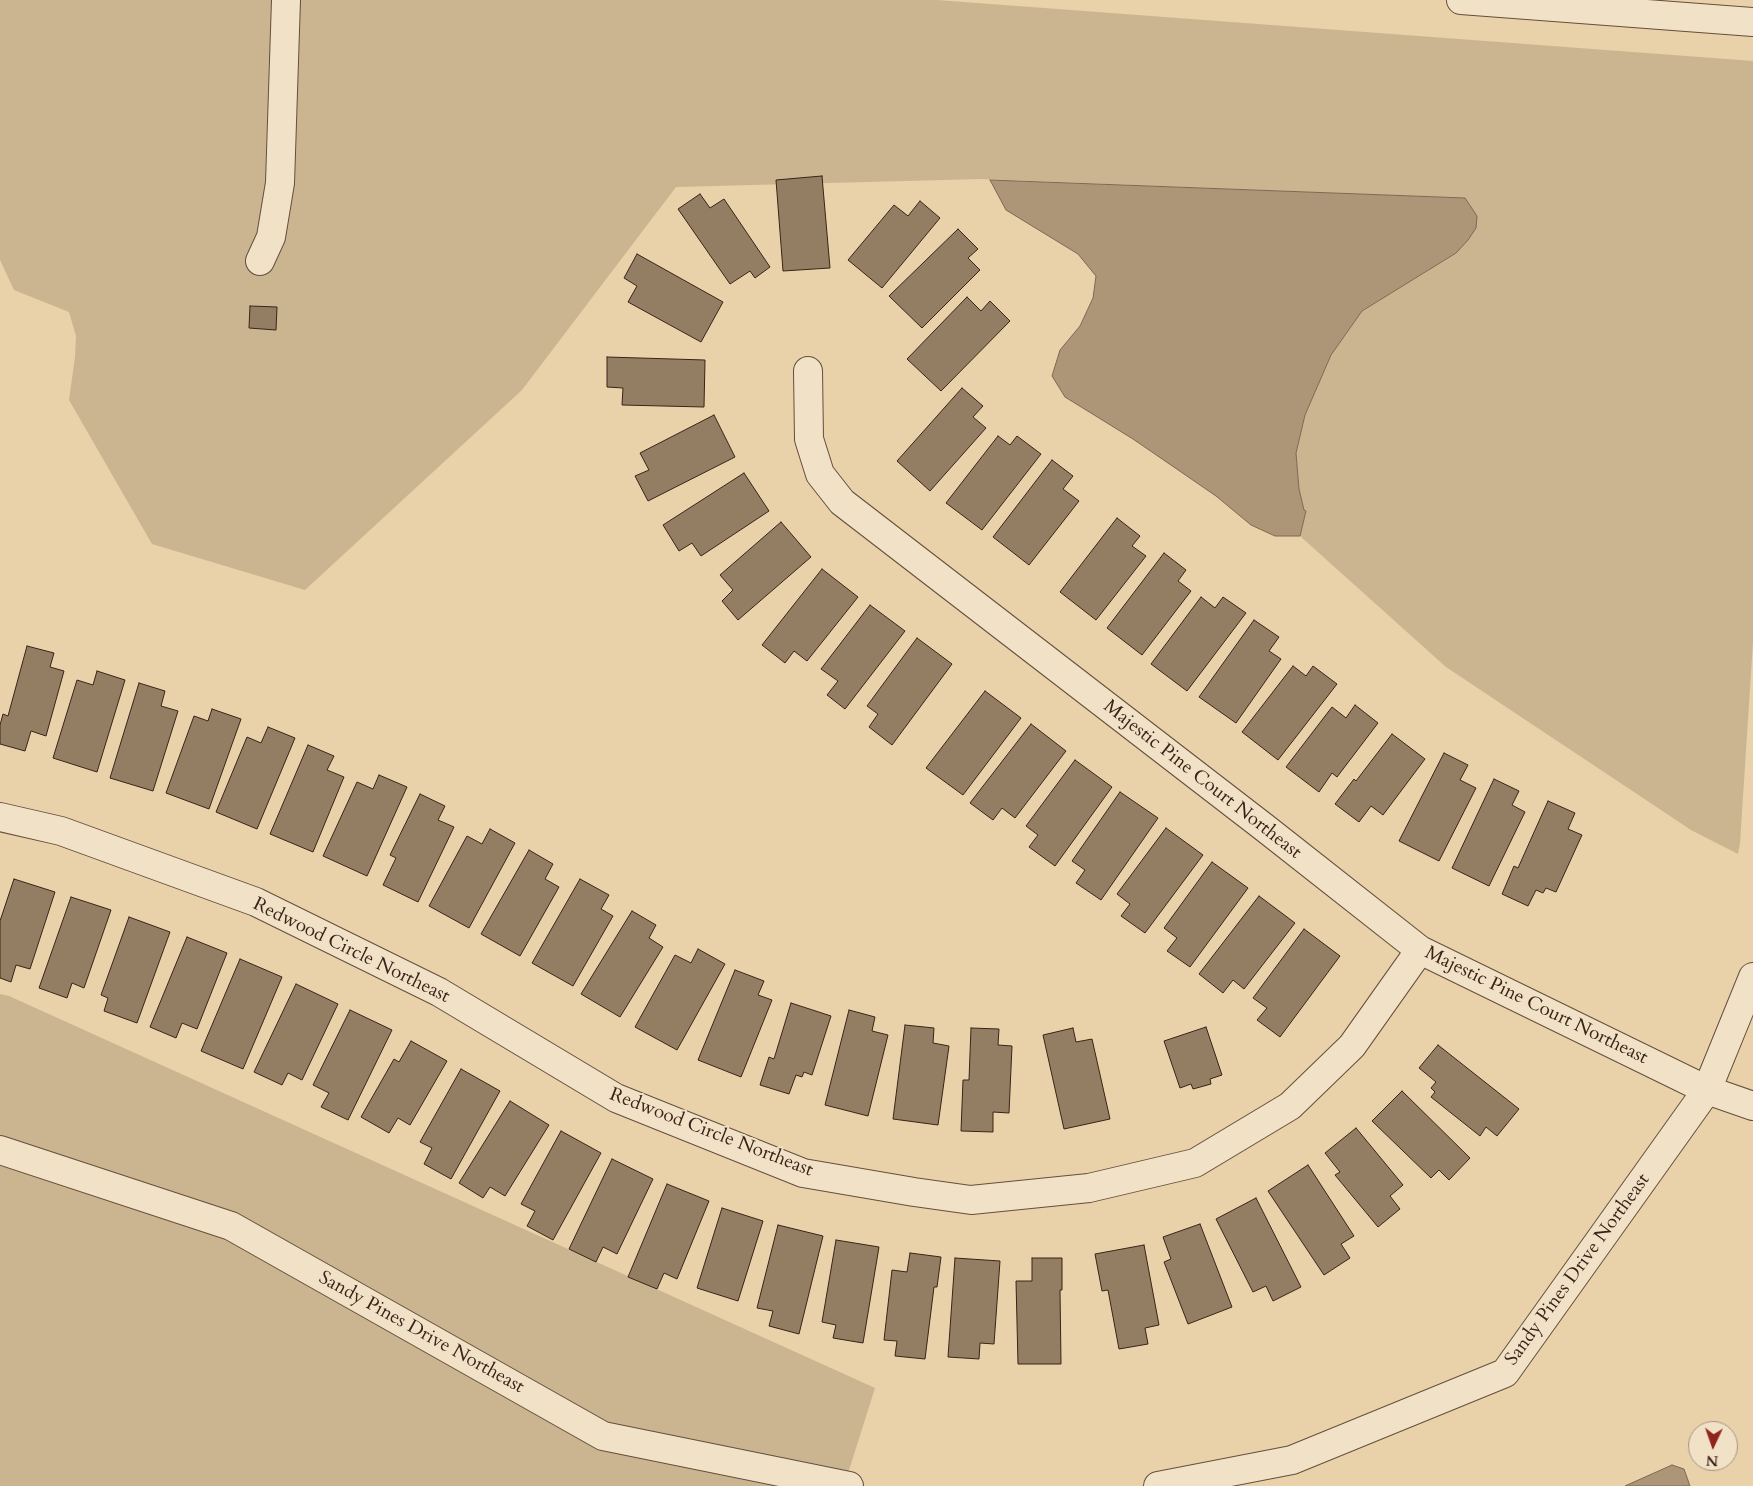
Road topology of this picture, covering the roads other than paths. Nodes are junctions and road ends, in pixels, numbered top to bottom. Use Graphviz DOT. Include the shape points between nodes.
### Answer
graph roads {
  1 [pos="286,0"];
  2 [pos="1461,0"];
  3 [pos="1753,22"];
  4 [pos="260,261"];
  5 [pos="808,371"];
  6 [pos="0,817"];
  7 [pos="1420,950"];
  8 [pos="1753,977"];
  9 [pos="1707,1090"];
  10 [pos="1753,1106"];
  11 [pos="0,1150"];
  12 [pos="849,1486"];
  13 [pos="1158,1486"];
  1 -- 4 [label="street" via="280,183 271,238"];
  2 -- 3 [label="street"];
  5 -- 7 [label="street, Majestic Pine Court Northeast" via="809,439 820,474 842,502"];
  6 -- 7 [label="street, Redwood Circle Northeast" via="62,831 256,902 439,992 616,1098 794,1170 971,1200 1089,1188 1195,1163 1290,1106 1352,1046"];
  7 -- 9 [label="street, Majestic Pine Court Northeast"];
  8 -- 9 [label="street, Sandy Pines Drive Northeast"];
  9 -- 10 [label="street, Majestic Pine Court Northeast"];
  9 -- 13 [label="street, Sandy Pines Drive Northeast" via="1505,1373 1292,1460"];
  11 -- 12 [label="street, Sandy Pines Drive Northeast" via="231,1226 603,1436"];
}
